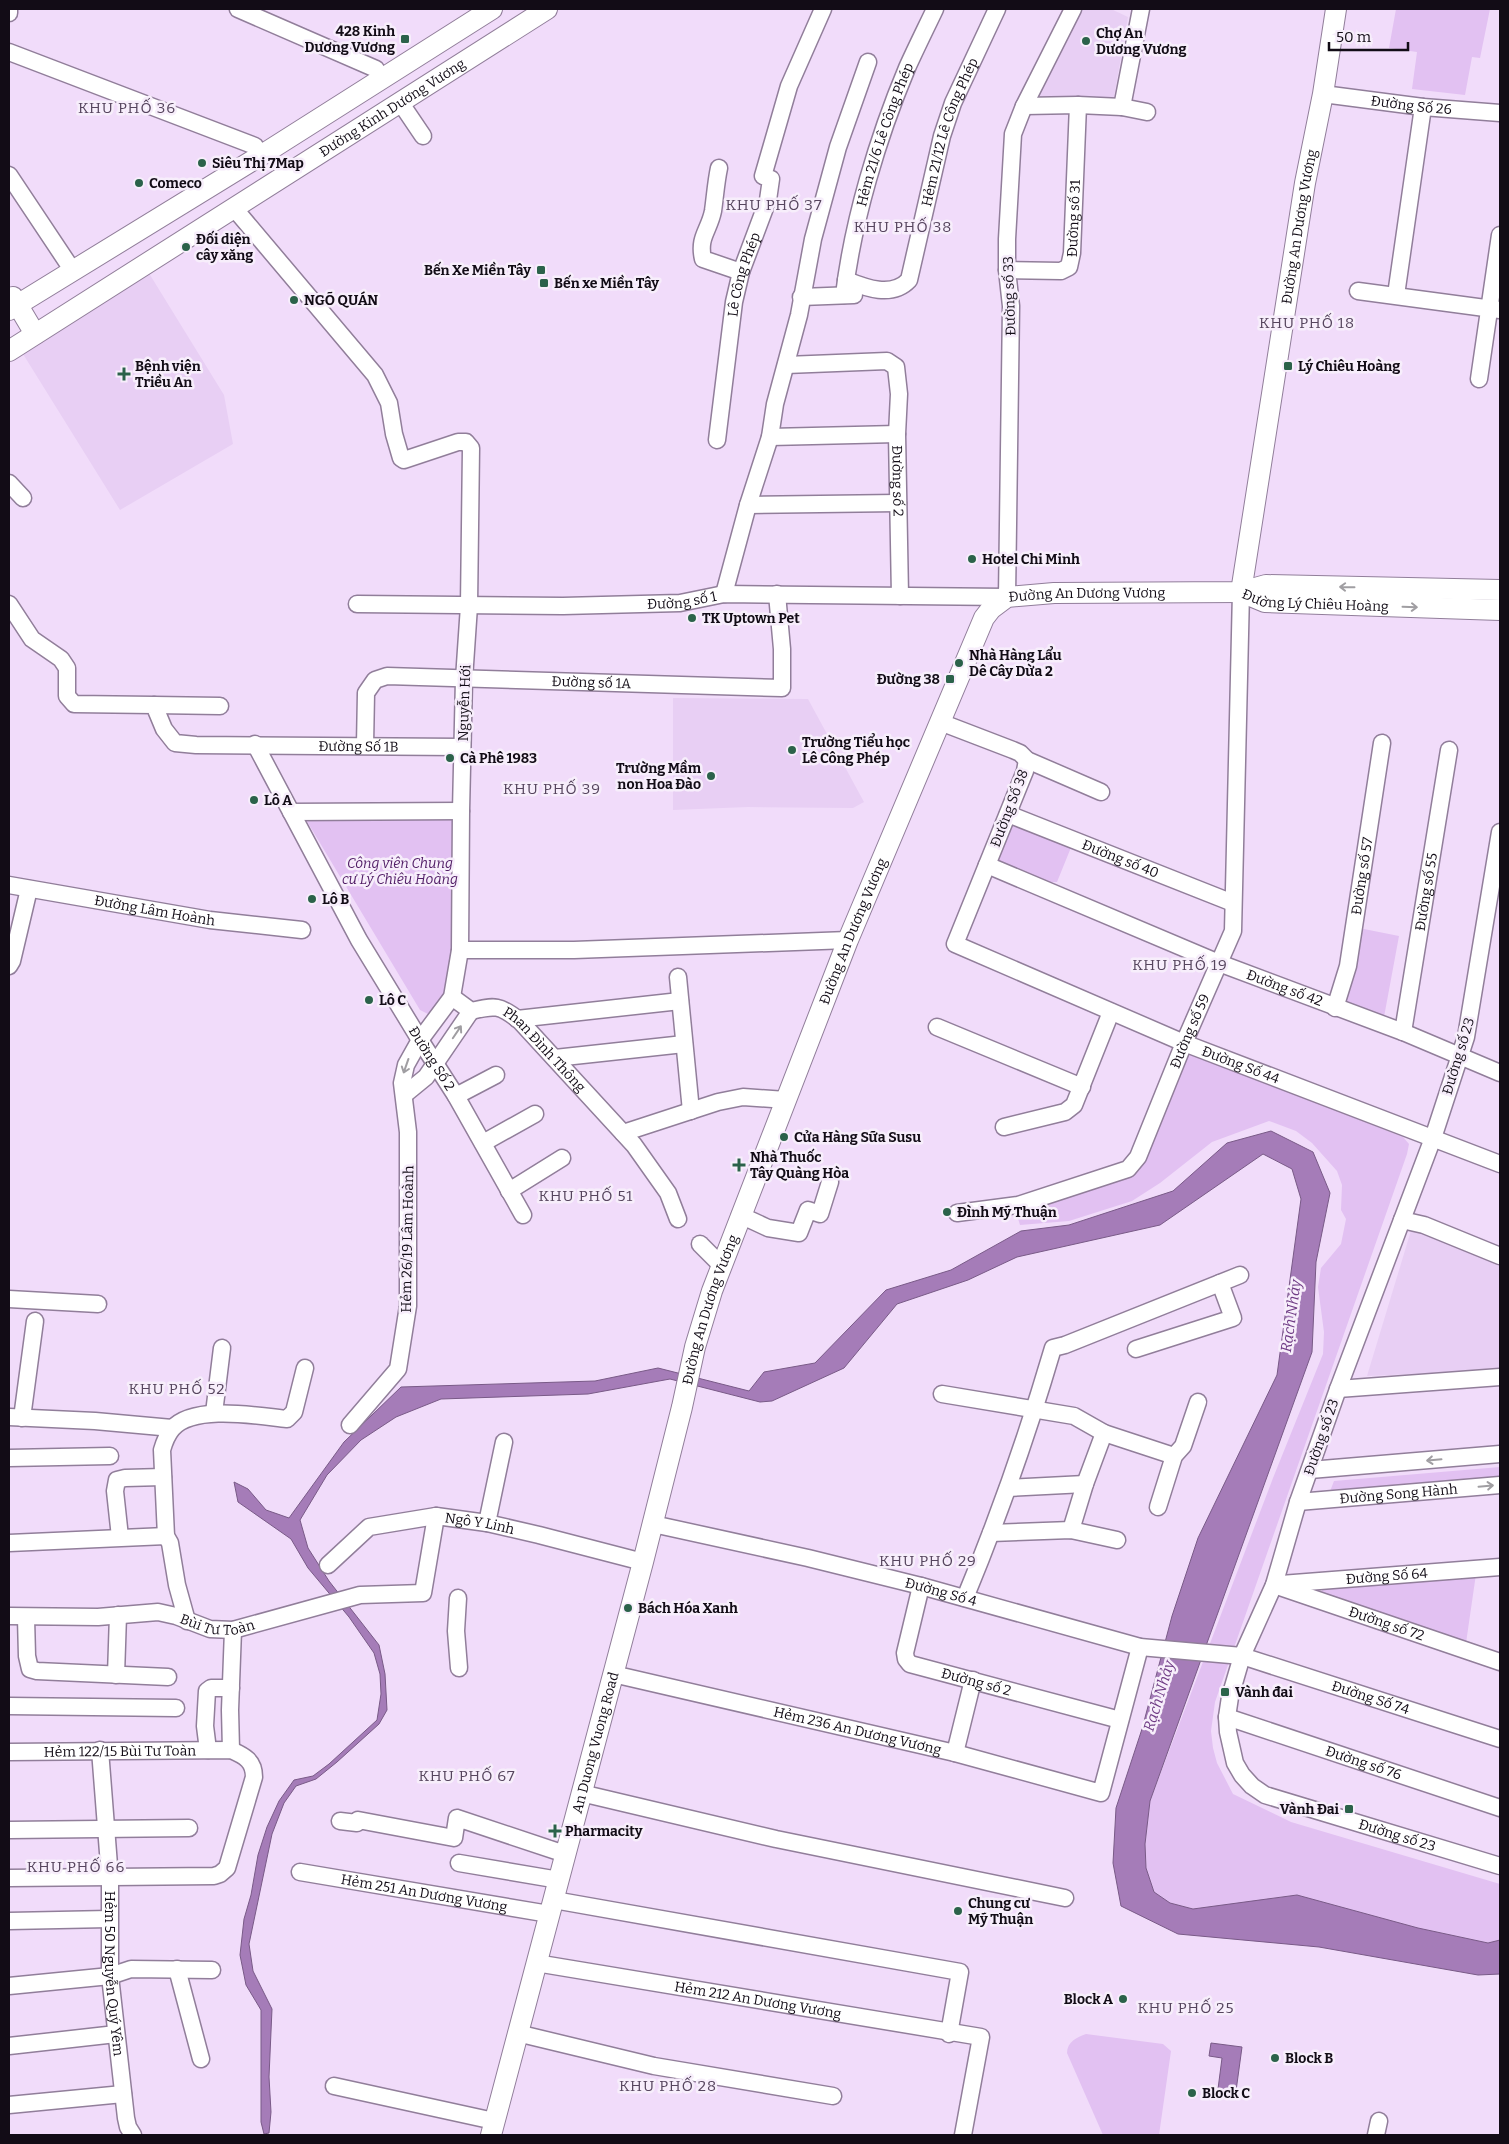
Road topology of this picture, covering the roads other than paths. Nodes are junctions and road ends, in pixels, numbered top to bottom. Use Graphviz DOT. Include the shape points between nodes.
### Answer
graph roads {
  1 [pos="9,9"];
  2 [pos="238,9"];
  3 [pos="467,9"];
  4 [pos="492,9"];
  5 [pos="524,9"];
  6 [pos="547,9"];
  7 [pos="823,9"];
  8 [pos="935,9"];
  9 [pos="997,9"];
  10 [pos="1073,9"];
  11 [pos="1336,9"];
  12 [pos="1135,11"];
  13 [pos="9,13"];
  14 [pos="9,52"];
  15 [pos="868,62"];
  16 [pos="388,85"];
  17 [pos="1323,94"];
  18 [pos="1078,105"];
  19 [pos="1024,106"];
  20 [pos="1122,107"];
  21 [pos="1423,107"];
  22 [pos="1147,112"];
  23 [pos="1500,113"];
  24 [pos="423,136"];
  25 [pos="262,149"];
  26 [pos="301,157"];
  27 [pos="719,168"];
  28 [pos="9,176"];
  29 [pos="234,208"];
  30 [pos="1500,235"];
  31 [pos="70,266"];
  32 [pos="1007,270"];
  33 [pos="741,272"];
  34 [pos="845,288"];
  35 [pos="1358,291"];
  36 [pos="1396,296"];
  37 [pos="801,297"];
  38 [pos="12,303"];
  39 [pos="1495,309"];
  40 [pos="32,328"];
  41 [pos="9,334"];
  42 [pos="9,350"];
  43 [pos="786,365"];
  44 [pos="1480,379"];
  45 [pos="897,434"];
  46 [pos="770,437"];
  47 [pos="716,440"];
  48 [pos="9,483"];
  49 [pos="23,498"];
  50 [pos="898,503"];
  51 [pos="748,505"];
  52 [pos="1500,590"];
  53 [pos="1241,592"];
  54 [pos="724,594"];
  55 [pos="777,594"];
  56 [pos="900,596"];
  57 [pos="1007,597"];
  58 [pos="9,604"];
  59 [pos="357,604"];
  60 [pos="469,606"];
  61 [pos="1500,610"];
  62 [pos="464,679"];
  63 [pos="154,705"];
  64 [pos="220,706"];
  65 [pos="940,722"];
  66 [pos="1382,743"];
  67 [pos="255,744"];
  68 [pos="365,745"];
  69 [pos="462,746"];
  70 [pos="1450,750"];
  71 [pos="1026,760"];
  72 [pos="1101,792"];
  73 [pos="460,811"];
  74 [pos="291,812"];
  75 [pos="1008,814"];
  76 [pos="1500,832"];
  77 [pos="987,865"];
  78 [pos="9,884"];
  79 [pos="29,889"];
  80 [pos="1233,903"];
  81 [pos="302,930"];
  82 [pos="848,940"];
  83 [pos="955,944"];
  84 [pos="460,950"];
  85 [pos="1218,963"];
  86 [pos="9,966"];
  87 [pos="678,977"];
  88 [pos="452,997"];
  89 [pos="680,1001"];
  90 [pos="1336,1008"];
  91 [pos="471,1011"];
  92 [pos="1111,1012"];
  93 [pos="517,1019"];
  94 [pos="937,1027"];
  95 [pos="1403,1032"];
  96 [pos="420,1040"];
  97 [pos="1184,1043"];
  98 [pos="684,1044"];
  99 [pos="1459,1057"];
  100 [pos="555,1058"];
  101 [pos="435,1063"];
  102 [pos="1500,1073"];
  103 [pos="496,1075"];
  104 [pos="1082,1087"];
  105 [pos="404,1095"];
  106 [pos="456,1096"];
  107 [pos="786,1100"];
  108 [pos="691,1111"];
  109 [pos="535,1114"];
  110 [pos="1004,1127"];
  111 [pos="623,1132"];
  112 [pos="1433,1138"];
  113 [pos="483,1143"];
  114 [pos="562,1158"];
  115 [pos="1500,1164"];
  116 [pos="830,1182"];
  117 [pos="509,1190"];
  118 [pos="958,1213"];
  119 [pos="523,1215"];
  120 [pos="740,1215"];
  121 [pos="678,1219"];
  122 [pos="1402,1220"];
  123 [pos="700,1244"];
  124 [pos="1500,1256"];
  125 [pos="721,1265"];
  126 [pos="1240,1275"];
  127 [pos="1220,1283"];
  128 [pos="9,1299"];
  129 [pos="98,1304"];
  130 [pos="35,1321"];
  131 [pos="222,1348"];
  132 [pos="1136,1349"];
  133 [pos="305,1368"];
  134 [pos="1500,1378"];
  135 [pos="1338,1389"];
  136 [pos="942,1394"];
  137 [pos="1198,1402"];
  138 [pos="682,1407"];
  139 [pos="1035,1409"];
  140 [pos="214,1413"];
  141 [pos="15,1418"];
  142 [pos="350,1425"];
  143 [pos="172,1428"];
  144 [pos="1104,1433"];
  145 [pos="504,1442"];
  146 [pos="1500,1454"];
  147 [pos="110,1456"];
  148 [pos="1174,1456"];
  149 [pos="9,1458"];
  150 [pos="1310,1470"];
  151 [pos="163,1476"];
  152 [pos="1085,1484"];
  153 [pos="1500,1485"];
  154 [pos="1008,1488"];
  155 [pos="1298,1502"];
  156 [pos="1158,1507"];
  157 [pos="436,1516"];
  158 [pos="487,1523"];
  159 [pos="653,1524"];
  160 [pos="1071,1530"];
  161 [pos="991,1533"];
  162 [pos="166,1536"];
  163 [pos="120,1537"];
  164 [pos="1117,1540"];
  165 [pos="9,1543"];
  166 [pos="643,1562"];
  167 [pos="328,1566"];
  168 [pos="1500,1568"];
  169 [pos="1274,1585"];
  170 [pos="921,1586"];
  171 [pos="458,1598"];
  172 [pos="965,1598"];
  173 [pos="118,1615"];
  174 [pos="9,1616"];
  175 [pos="26,1618"];
  176 [pos="187,1621"];
  177 [pos="233,1630"];
  178 [pos="1145,1648"];
  179 [pos="1242,1656"];
  180 [pos="1500,1662"];
  181 [pos="460,1668"];
  182 [pos="613,1674"];
  183 [pos="116,1675"];
  184 [pos="168,1677"];
  185 [pos="973,1680"];
  186 [pos="231,1688"];
  187 [pos="9,1706"];
  188 [pos="176,1708"];
  189 [pos="1227,1717"];
  190 [pos="1120,1720"];
  191 [pos="1500,1739"];
  192 [pos="100,1750"];
  193 [pos="208,1750"];
  194 [pos="231,1750"];
  195 [pos="9,1752"];
  196 [pos="955,1753"];
  197 [pos="581,1793"];
  198 [pos="1500,1808"];
  199 [pos="340,1821"];
  200 [pos="189,1828"];
  201 [pos="105,1829"];
  202 [pos="9,1830"];
  203 [pos="566,1854"];
  204 [pos="459,1863"];
  205 [pos="1500,1866"];
  206 [pos="300,1872"];
  207 [pos="9,1878"];
  208 [pos="110,1878"];
  209 [pos="559,1880"];
  210 [pos="1065,1898"];
  211 [pos="552,1907"];
  212 [pos="109,1919"];
  213 [pos="9,1920"];
  214 [pos="536,1963"];
  215 [pos="177,1969"];
  216 [pos="212,1970"];
  217 [pos="110,1976"];
  218 [pos="9,1986"];
  219 [pos="517,2033"];
  220 [pos="116,2034"];
  221 [pos="949,2034"];
  222 [pos="9,2046"];
  223 [pos="201,2059"];
  224 [pos="334,2086"];
  225 [pos="123,2094"];
  226 [pos="833,2096"];
  227 [pos="9,2105"];
  228 [pos="492,2128"];
  229 [pos="134,2135"];
  230 [pos="963,2135"];
  1 -- 13 [label="street"];
  2 -- 16 [label="street"];
  3 -- 16 [label="main road, Đường Kinh Dương Vương"];
  4 -- 16 [label="main road, Đường Kinh Dương Vương"];
  5 -- 16 [label="main road, Đường Kinh Dương Vương"];
  6 -- 16 [label="main road, Đường Kinh Dương Vương"];
  7 -- 33 [label="street, Lê Công Phép" via="789,86 763,176 771,179 768,200"];
  8 -- 34 [label="street, Hẻm 21/6 Lê Công Phép" via="907,68 872,168 853,234"];
  9 -- 34 [label="street, Hẻm 21/12 Lê Công Phép" via="953,102 942,136 910,280 902,288 890,291 874,289 866,294"];
  10 -- 19 [label="street, Đường số 33"];
  11 -- 17 [label="main road, Đường An Dương Vương"];
  12 -- 20 [label="street"];
  14 -- 25 [label="street"];
  15 -- 37 [label="street" via="836,156 813,238"];
  16 -- 24 [label="street"];
  16 -- 25 [label="main road, Đường Kinh Dương Vương"];
  16 -- 26 [label="main road, Đường Kinh Dương Vương"];
  17 -- 21 [label="street, Đường Số 26"];
  17 -- 53 [label="main road, Đường An Dương Vương" via="1304,192"];
  18 -- 19 [label="street"];
  18 -- 20 [label="street"];
  18 -- 32 [label="street, Đường số 31" via="1069,267 1061,271"];
  19 -- 32 [label="street, Đường số 33" via="1011,143"];
  20 -- 22 [label="street"];
  21 -- 23 [label="street, Đường Số 26"];
  21 -- 36 [label="street"];
  25 -- 31 [label="main road, Đường Kinh Dương Vương"];
  26 -- 29 [label="main road, Đường Kinh Dương Vương"];
  26 -- 40 [label="main road, Đường Kinh Dương Vương"];
  27 -- 33 [label="street" via="712,213 700,248 703,259"];
  28 -- 31 [label="street"];
  29 -- 40 [label="main road, Đường Kinh Dương Vương"];
  29 -- 60 [label="street, Nguyễn Hới" via="375,375 389,404 401,458 404,460 458,442 466,442 471,448"];
  30 -- 39 [label="street"];
  31 -- 38 [label="main road, Đường Kinh Dương Vương"];
  32 -- 57 [label="street, Đường số 33" via="1011,306"];
  33 -- 47 [label="street, Lê Công Phép" via="734,302"];
  34 -- 37 [label="street, Hẻm 21/12 Lê Công Phép"];
  35 -- 36 [label="street"];
  36 -- 39 [label="street"];
  37 -- 43 [label="street"];
  38 -- 40 [label="main road"];
  39 -- 44 [label="street"];
  40 -- 41 [label="main road, Đường Kinh Dương Vương"];
  40 -- 42 [label="main road, Đường Kinh Dương Vương"];
  43 -- 45 [label="street, Đường số 2" via="887,361 896,367 899,394"];
  43 -- 46 [label="street"];
  45 -- 46 [label="street"];
  45 -- 50 [label="street, Đường số 2"];
  46 -- 51 [label="street"];
  48 -- 49 [label="street"];
  50 -- 51 [label="street"];
  50 -- 56 [label="street, Đường số 2"];
  51 -- 54 [label="street"];
  52 -- 53 [label="main road, Đường Lý Chiêu Hoàng, one-way" via="1266,585"];
  53 -- 57 [label="main road, Đường An Dương Vương" via="1054,593"];
  53 -- 61 [label="main road, Đường Lý Chiêu Hoàng, one-way" via="1265,602"];
  53 -- 80 [label="street, Đường số 59"];
  54 -- 55 [label="street, Đường số 1"];
  54 -- 60 [label="street, Đường số 1" via="680,603"];
  55 -- 56 [label="street, Đường số 1"];
  55 -- 62 [label="street, Đường số 1A" via="782,688"];
  56 -- 57 [label="street, Đường số 1"];
  57 -- 65 [label="main road, Đường An Dương Vương" via="984,618"];
  58 -- 63 [label="street" via="32,639 61,659 67,668 67,696 74,704"];
  59 -- 60 [label="street, Đường số 1"];
  60 -- 62 [label="street, Nguyễn Hới"];
  62 -- 68 [label="street, Đường số 1A" via="387,676 375,680 366,693"];
  62 -- 69 [label="street, Nguyễn Hới"];
  63 -- 64 [label="street"];
  63 -- 67 [label="street, Đường Số 1B" via="174,743"];
  65 -- 71 [label="street, Đường Số 38" via="1020,753"];
  65 -- 82 [label="main road, Đường An Dương Vương"];
  66 -- 90 [label="street, Đường số 57" via="1348,966"];
  67 -- 68 [label="street, Đường Số 1B"];
  67 -- 74 [label="street, Đường Số 2"];
  68 -- 69 [label="street, Đường Số 1B"];
  69 -- 73 [label="street, Nguyễn Hới"];
  70 -- 95 [label="street, Đường số 55"];
  71 -- 72 [label="street"];
  71 -- 75 [label="street, Đường Số 38" via="1025,771"];
  73 -- 74 [label="street"];
  73 -- 84 [label="street, Nguyễn Hới"];
  74 -- 96 [label="street, Đường Số 2" via="359,940"];
  75 -- 77 [label="street, Đường Số 38"];
  75 -- 80 [label="street, Đường số 40"];
  76 -- 99 [label="street, Đường số 23" via="1471,1012"];
  77 -- 83 [label="street, Đường Số 38"];
  77 -- 85 [label="street, Đường số 42"];
  78 -- 79 [label="street, Đường Lâm Hoành"];
  79 -- 81 [label="street, Đường Lâm Hoành" via="210,920"];
  79 -- 86 [label="street"];
  80 -- 85 [label="street, Đường số 59" via="1233,931"];
  82 -- 84 [label="street" via="574,950"];
  82 -- 107 [label="main road, Đường An Dương Vương"];
  83 -- 92 [label="street, Đường Số 44"];
  84 -- 88 [label="street, Nguyễn Hới"];
  85 -- 90 [label="street, Đường số 42"];
  85 -- 97 [label="street, Đường số 59"];
  87 -- 89 [label="street"];
  88 -- 91 [label="street"];
  88 -- 96 [label="street, Nguyễn Hới"];
  89 -- 93 [label="street"];
  89 -- 98 [label="street"];
  90 -- 95 [label="street, Đường số 42"];
  91 -- 93 [label="street, Phan Đình Thông" via="492,1006"];
  101 -- 91 [label="street, one-way"];
  92 -- 97 [label="street, Đường Số 44"];
  92 -- 104 [label="street"];
  93 -- 100 [label="street, Phan Đình Thông"];
  94 -- 104 [label="street"];
  95 -- 99 [label="street, Đường số 42"];
  96 -- 101 [label="street, Đường Số 2"];
  96 -- 105 [label="street, Nguyễn Hới, one-way" via="406,1065 402,1083"];
  97 -- 112 [label="street, Đường Số 44"];
  97 -- 118 [label="street, Đường số 59" via="1138,1157 1128,1169 1018,1205"];
  98 -- 100 [label="street"];
  98 -- 108 [label="street"];
  99 -- 102 [label="street, Đường số 42"];
  99 -- 112 [label="street, Đường số 23"];
  100 -- 111 [label="street, Phan Đình Thông"];
  101 -- 105 [label="street" via="426,1077"];
  101 -- 106 [label="street, Đường Số 2"];
  103 -- 106 [label="street"];
  104 -- 110 [label="street" via="1074,1105 1065,1112"];
  105 -- 142 [label="street, Hẻm 26/19 Lâm Hoành" via="408,1132 408,1306 398,1369"];
  106 -- 113 [label="street, Đường Số 2"];
  107 -- 108 [label="street" via="743,1097"];
  107 -- 120 [label="main road, Đường An Dương Vương"];
  108 -- 111 [label="street"];
  109 -- 113 [label="street"];
  111 -- 121 [label="street, Phan Đình Thông" via="668,1193"];
  112 -- 115 [label="street, Đường Số 44"];
  112 -- 122 [label="street, Đường số 23"];
  113 -- 117 [label="street, Đường Số 2"];
  114 -- 117 [label="street"];
  116 -- 120 [label="street" via="820,1214 808,1210 799,1233 768,1228"];
  117 -- 119 [label="street, Đường Số 2"];
  120 -- 125 [label="main road, Đường An Dương Vương"];
  122 -- 124 [label="street" via="1424,1225"];
  122 -- 135 [label="street, Đường số 23"];
  123 -- 125 [label="street"];
  125 -- 138 [label="main road, Đường An Dương Vương" via="695,1347"];
  126 -- 127 [label="street"];
  127 -- 132 [label="street" via="1233,1318"];
  127 -- 139 [label="street" via="1053,1348"];
  128 -- 129 [label="street"];
  130 -- 141 [label="street"];
  131 -- 140 [label="street"];
  133 -- 140 [label="street" via="292,1416 288,1419"];
  134 -- 135 [label="street"];
  135 -- 150 [label="street, Đường số 23"];
  136 -- 139 [label="street"];
  137 -- 148 [label="street" via="1183,1446"];
  138 -- 159 [label="main road, An Duong Vuong Road"];
  139 -- 144 [label="street" via="1074,1416"];
  139 -- 154 [label="street"];
  140 -- 143 [label="street" via="192,1418"];
  141 -- 143 [label="street"];
  143 -- 151 [label="street" via="162,1450"];
  144 -- 148 [label="street"];
  144 -- 152 [label="street"];
  145 -- 158 [label="street"];
  146 -- 150 [label="street, one-way"];
  147 -- 149 [label="street"];
  148 -- 156 [label="street"];
  150 -- 155 [label="street, Đường số 23"];
  151 -- 162 [label="street"];
  151 -- 163 [label="street" via="117,1480 115,1491"];
  152 -- 154 [label="street"];
  152 -- 160 [label="street"];
  155 -- 153 [label="street, Đường Song Hành, one-way"];
  154 -- 161 [label="street"];
  155 -- 169 [label="street, Đường số 23"];
  157 -- 158 [label="street, Ngô Y Linh"];
  157 -- 167 [label="street, Ngô Y Linh" via="369,1526"];
  157 -- 177 [label="street, Bùi Tư Toàn" via="423,1592 349,1597"];
  158 -- 166 [label="street, Ngô Y Linh"];
  159 -- 166 [label="main road, An Duong Vuong Road"];
  159 -- 170 [label="street, Đường Số 4"];
  160 -- 161 [label="street"];
  160 -- 164 [label="street"];
  161 -- 172 [label="street"];
  162 -- 163 [label="street"];
  162 -- 176 [label="street"];
  163 -- 165 [label="street"];
  166 -- 182 [label="main road, An Duong Vuong Road"];
  168 -- 169 [label="street, Đường Số 64"];
  169 -- 179 [label="street, Đường số 23"];
  169 -- 180 [label="street, Đường số 72"];
  170 -- 172 [label="street, Đường Số 4"];
  170 -- 185 [label="street, Đường số 2" via="906,1659 910,1664"];
  171 -- 181 [label="street" via="456,1631"];
  172 -- 178 [label="street, Đường Số 4"];
  173 -- 175 [label="street, Bùi Tư Toàn"];
  173 -- 176 [label="street, Bùi Tư Toàn" via="158,1612"];
  173 -- 183 [label="street"];
  174 -- 175 [label="street, Bùi Tư Toàn"];
  175 -- 183 [label="street" via="30,1668"];
  176 -- 177 [label="street, Bùi Tư Toàn" via="210,1629"];
  177 -- 186 [label="street"];
  178 -- 179 [label="street, Đường Số 4"];
  178 -- 190 [label="street"];
  179 -- 189 [label="street, Đường số 23" via="1231,1690"];
  179 -- 191 [label="street, Đường Số 74"];
  182 -- 196 [label="street, Hẻm 236 An Dương Vương"];
  182 -- 197 [label="main road, An Duong Vuong Road"];
  183 -- 184 [label="street"];
  185 -- 190 [label="street, Đường số 2"];
  185 -- 196 [label="street"];
  186 -- 193 [label="street" via="207,1691 205,1726"];
  186 -- 194 [label="street"];
  187 -- 188 [label="street"];
  189 -- 198 [label="street, Đường số 76"];
  189 -- 205 [label="street, Đường số 23" via="1230,1749 1235,1763 1252,1786 1265,1795"];
  190 -- 196 [label="street, Hẻm 236 An Dương Vương" via="1101,1793"];
  192 -- 193 [label="street, Hẻm 122/15 Bùi Tư Toàn"];
  192 -- 195 [label="street, Hẻm 122/15 Bùi Tư Toàn"];
  192 -- 201 [label="street, Hẻm 50 Nguyễn Quý Yêm"];
  193 -- 194 [label="street, Hẻm 122/15 Bùi Tư Toàn"];
  194 -- 208 [label="street" via="250,1760 254,1777 226,1868 214,1876"];
  197 -- 203 [label="main road, An Duong Vuong Road"];
  197 -- 210 [label="street" via="776,1839"];
  199 -- 203 [label="street" via="357,1823 358,1820 454,1838 457,1818"];
  200 -- 201 [label="street"];
  201 -- 202 [label="street"];
  201 -- 208 [label="street, Hẻm 50 Nguyễn Quý Yêm"];
  203 -- 209 [label="main road, An Duong Vuong Road"];
  204 -- 209 [label="street"];
  206 -- 211 [label="street, Hẻm 251 An Dương Vương"];
  207 -- 208 [label="street"];
  208 -- 212 [label="street, Hẻm 50 Nguyễn Quý Yêm"];
  209 -- 211 [label="main road, An Duong Vuong Road"];
  211 -- 214 [label="main road, An Duong Vuong Road"];
  211 -- 221 [label="street, Hẻm 251 An Dương Vương" via="960,1972"];
  212 -- 213 [label="street"];
  212 -- 217 [label="street, Hẻm 50 Nguyễn Quý Yêm"];
  214 -- 219 [label="main road, An Duong Vuong Road"];
  214 -- 221 [label="street, Hẻm 212 An Dương Vương"];
  215 -- 216 [label="street"];
  215 -- 217 [label="street" via="131,1969"];
  215 -- 223 [label="street"];
  217 -- 218 [label="street"];
  217 -- 220 [label="street, Hẻm 50 Nguyễn Quý Yêm"];
  219 -- 226 [label="street" via="654,2066"];
  219 -- 228 [label="main road, An Duong Vuong Road"];
  220 -- 222 [label="street"];
  220 -- 225 [label="street, Hẻm 50 Nguyễn Quý Yêm"];
  221 -- 230 [label="street, Hẻm 212 An Dương Vương" via="980,2037"];
  224 -- 228 [label="street"];
  225 -- 227 [label="street"];
  225 -- 229 [label="street, Hẻm 50 Nguyễn Quý Yêm" via="128,2127"];
}
